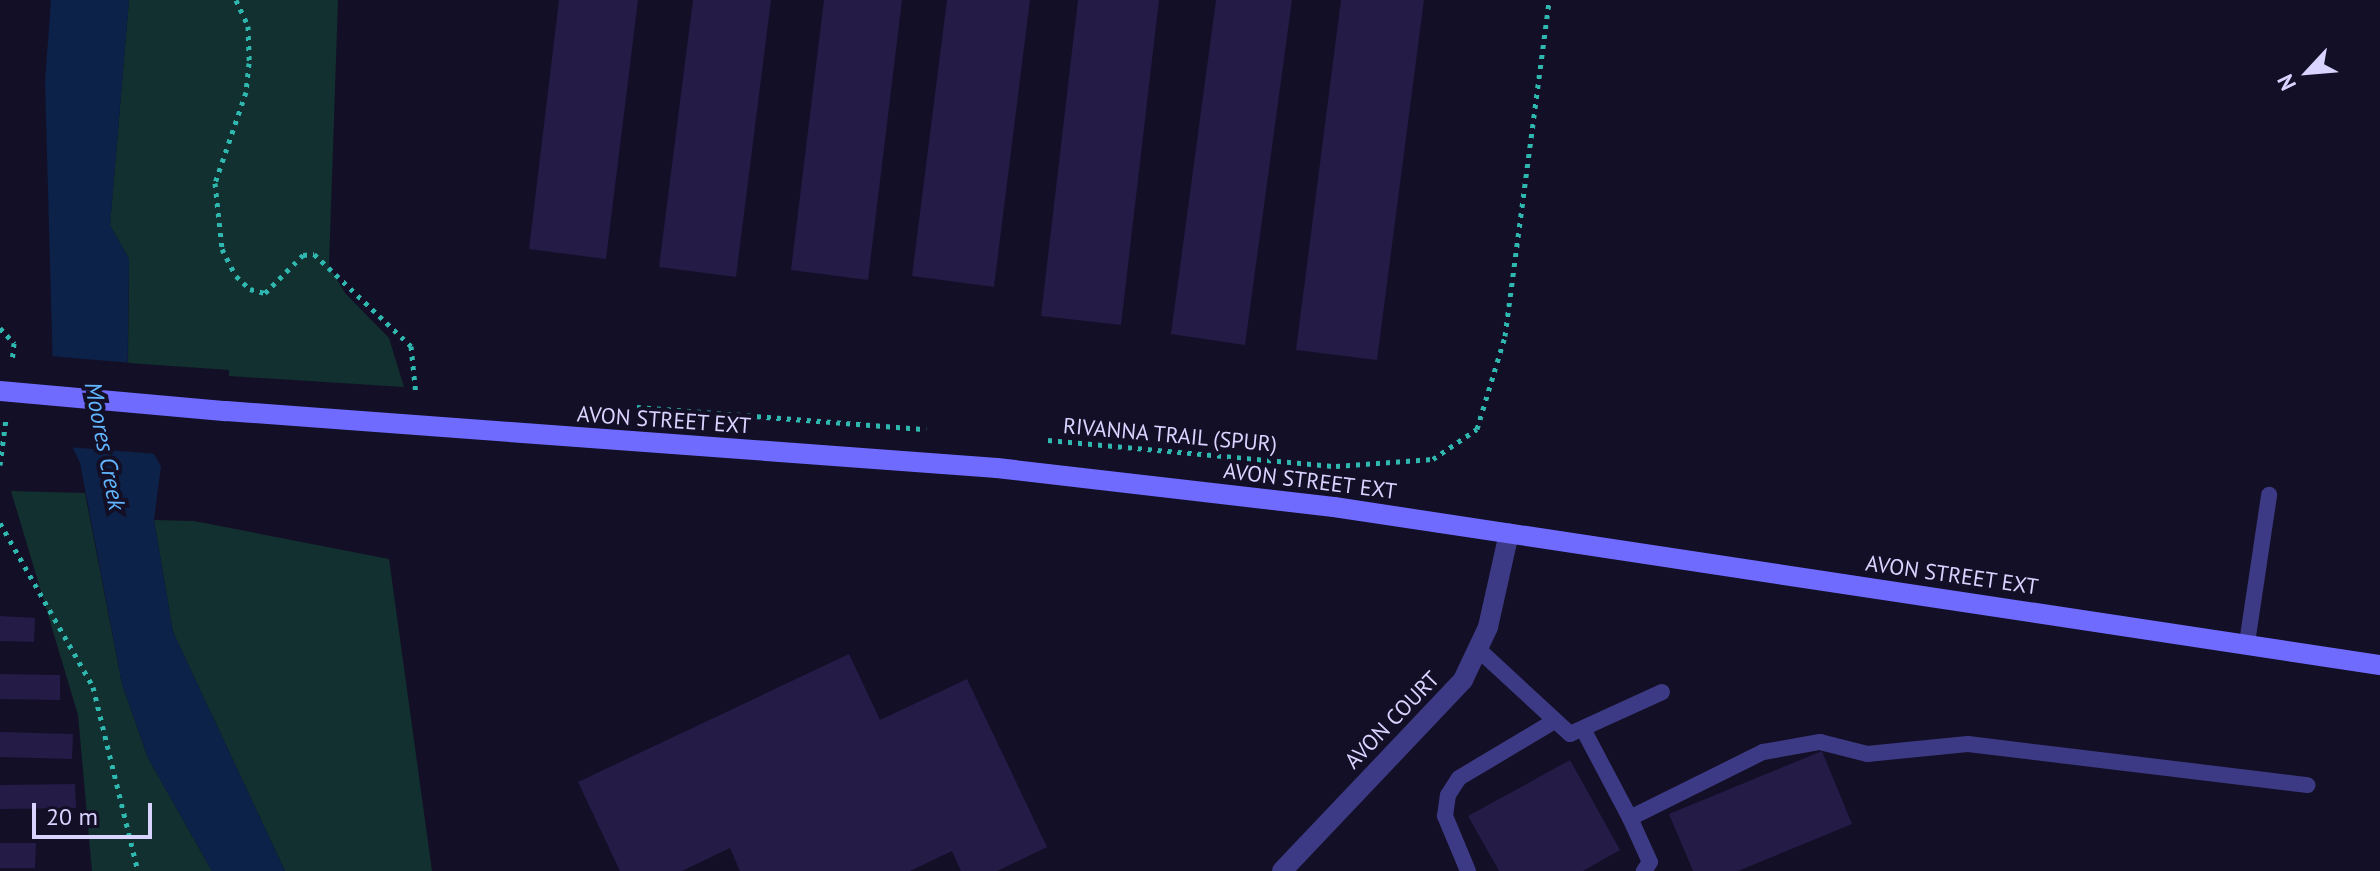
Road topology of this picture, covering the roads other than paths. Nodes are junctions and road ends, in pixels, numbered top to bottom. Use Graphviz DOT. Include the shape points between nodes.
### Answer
graph roads {
  1 [pos="0,391"];
  2 [pos="2269,495"];
  3 [pos="1509,533"];
  4 [pos="2247,643"];
  5 [pos="1479,650"];
  6 [pos="2380,665"];
  7 [pos="1662,692"];
  8 [pos="1553,722"];
  9 [pos="1583,729"];
  10 [pos="2308,785"];
  11 [pos="1630,818"];
  12 [pos="1282,871"];
  13 [pos="1468,871"];
  14 [pos="1644,871"];
  1 -- 3 [label="main road, AVON STREET EXT, bridge" via="997,468"];
  2 -- 4 [label="lane"];
  3 -- 4 [label="main road, AVON STREET EXT"];
  3 -- 5 [label="street, AVON COURT"];
  4 -- 6 [label="main road, AVON STREET EXT"];
  5 -- 8 [label="lane" via="1533,696"];
  5 -- 12 [label="street, AVON COURT" via="1446,702"];
  7 -- 9 [label="lane"];
  8 -- 9 [label="lane" via="1570,734"];
  8 -- 13 [label="lane" via="1459,778 1448,795 1445,816"];
  9 -- 11 [label="lane"];
  10 -- 11 [label="lane" via="1968,744 1867,754 1820,742 1763,752"];
  11 -- 14 [label="lane" via="1650,862"];
}
